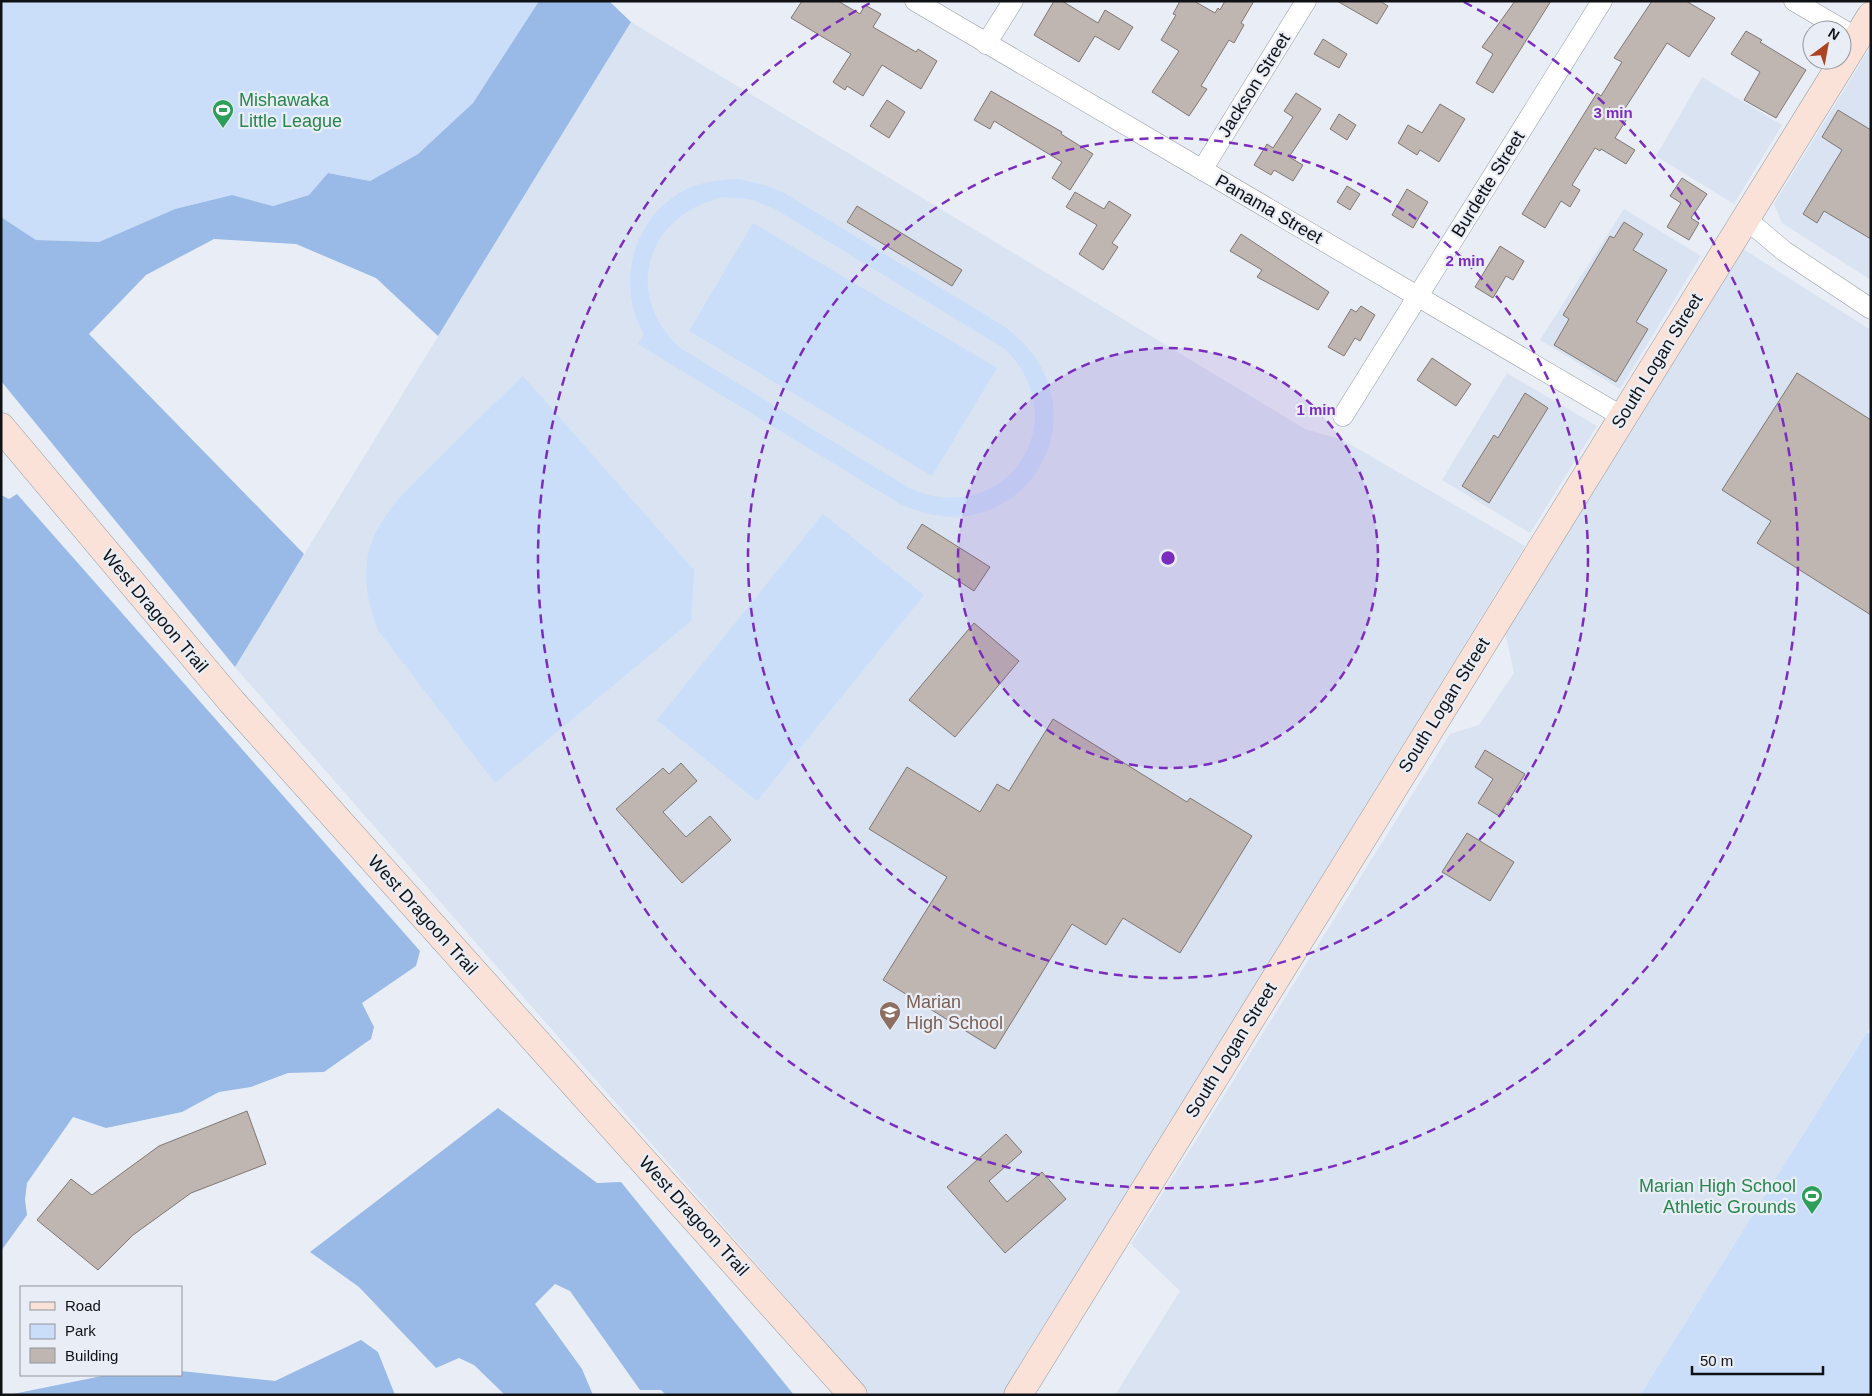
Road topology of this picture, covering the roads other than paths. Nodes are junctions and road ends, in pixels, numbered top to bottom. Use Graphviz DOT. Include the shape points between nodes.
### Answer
graph roads {
  1 [pos="915,1"];
  2 [pos="1012,1"];
  3 [pos="1306,1"];
  4 [pos="1602,1"];
  5 [pos="1794,1"];
  6 [pos="1864,27"];
  7 [pos="986,44"];
  8 [pos="1202,170"];
  9 [pos="1746,219"];
  10 [pos="1418,296"];
  11 [pos="1871,309"];
  12 [pos="1343,416"];
  13 [pos="1623,417"];
  14 [pos="1,427"];
  15 [pos="853,1395"];
  16 [pos="1018,1395"];
  1 -- 7 [label="street, Panama Street"];
  2 -- 7 [label="street"];
  3 -- 8 [label="street, Jackson Street"];
  4 -- 10 [label="street, Burdette Street"];
  5 -- 6 [label="street"];
  6 -- 9 [label="street, South Logan Street"];
  7 -- 8 [label="street, Panama Street"];
  8 -- 10 [label="street, Panama Street"];
  9 -- 11 [label="street" via="1784,251"];
  9 -- 13 [label="street, South Logan Street"];
  10 -- 12 [label="street, Burdette Street"];
  10 -- 13 [label="street, Panama Street"];
  13 -- 16 [label="street, South Logan Street"];
  14 -- 15 [label="street, West Dragoon Trail" via="232,702"];
}
